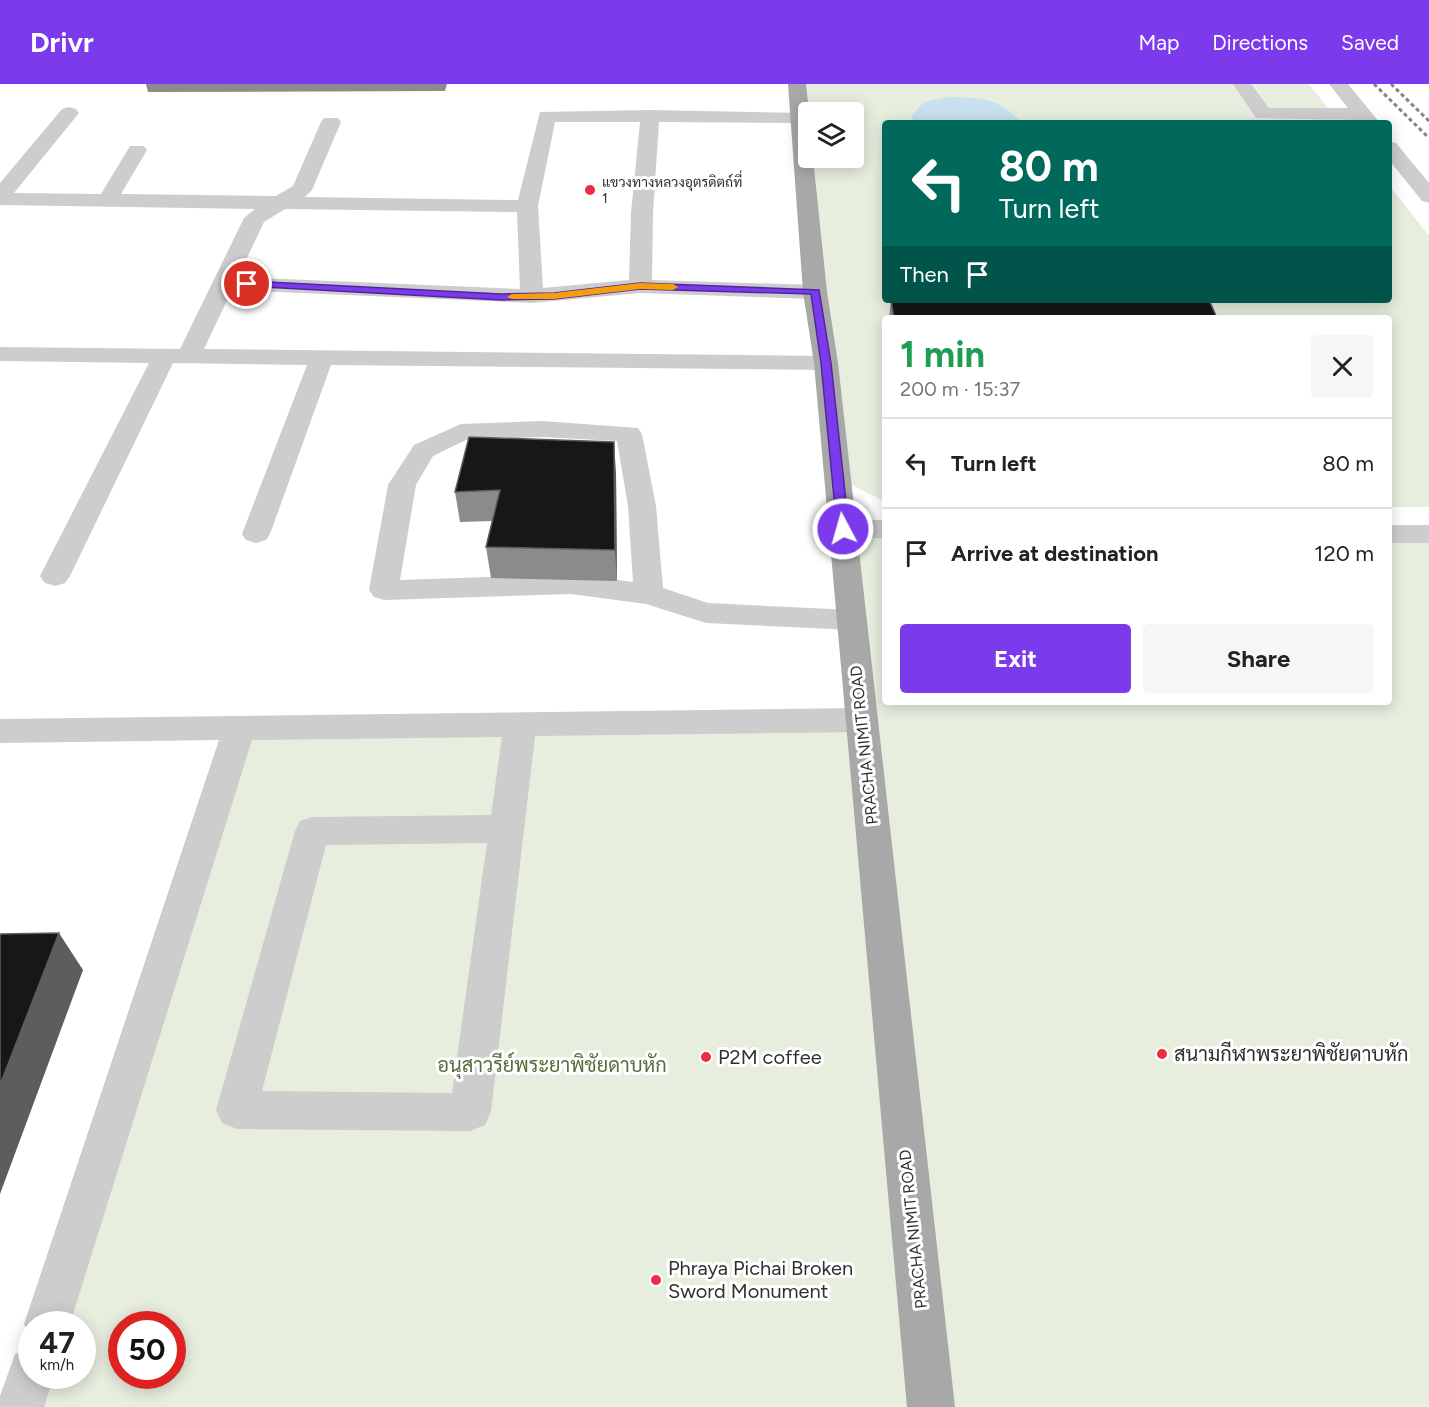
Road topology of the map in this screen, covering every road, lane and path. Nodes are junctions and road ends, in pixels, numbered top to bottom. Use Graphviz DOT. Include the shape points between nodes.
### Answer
graph roads {
  1 [pos="797,84"];
  2 [pos="1242,84"];
  3 [pos="1338,84"];
  4 [pos="799,102"];
  5 [pos="69,113"];
  6 [pos="650,116"];
  7 [pos="798,117"];
  8 [pos="1367,118"];
  9 [pos="331,122"];
  10 [pos="137,150"];
  11 [pos="1392,151"];
  12 [pos="804,168"];
  13 [pos="0,197"];
  14 [pos="1429,197"];
  15 [pos="107,201"];
  16 [pos="279,203"];
  17 [pos="527,206"];
  18 [pos="224,283"];
  19 [pos="640,286"];
  20 [pos="815,292"];
  21 [pos="532,296"];
  22 [pos="0,354"];
  23 [pos="177,355"];
  24 [pos="322,357"];
  25 [pos="826,363"];
  26 [pos="843,529"];
  27 [pos="882,529"];
  28 [pos="256,534"];
  29 [pos="1392,534"];
  30 [pos="1429,534"];
  31 [pos="55,576"];
  32 [pos="649,594"];
  33 [pos="852,620"];
  34 [pos="862,720"];
  35 [pos="520,725"];
  36 [pos="239,728"];
  37 [pos="0,732"];
  38 [pos="506,830"];
  39 [pos="50,1311"];
  40 [pos="26,1389"];
  41 [pos="20,1407"];
  42 [pos="931,1407"];
  1 -- 4 [label="main road, PRACHA NIMIT ROAD"];
  2 -- 8 [label="street" via="1263,114"];
  3 -- 8 [label="street"];
  5 -- 13 [label="street"];
  6 -- 7 [label="street"];
  6 -- 17 [label="street" via="547,116"];
  6 -- 19 [label="street"];
  9 -- 16 [label="street" via="302,190"];
  10 -- 15 [label="street"];
  11 -- 14 [label="street"];
  12 -- 20 [label="main road, PRACHA NIMIT ROAD"];
  13 -- 15 [label="street"];
  15 -- 16 [label="street"];
  16 -- 17 [label="street"];
  16 -- 18 [label="street" via="255,218"];
  17 -- 21 [label="street"];
  18 -- 21 [label="street"];
  18 -- 23 [label="street"];
  19 -- 20 [label="street"];
  19 -- 21 [label="street"];
  20 -- 25 [label="main road, PRACHA NIMIT ROAD"];
  22 -- 23 [label="street"];
  23 -- 24 [label="street"];
  23 -- 31 [label="street"];
  24 -- 25 [label="street"];
  24 -- 28 [label="street"];
  25 -- 26 [label="main road, PRACHA NIMIT ROAD"];
  26 -- 27 [label="street"];
  26 -- 33 [label="main road, PRACHA NIMIT ROAD"];
  29 -- 30 [label="street"];
  32 -- 32 [label="street" via="572,584 384,590 402,485 423,451 461,432 542,429 629,434 642,506"];
  32 -- 33 [label="street" via="706,613"];
  33 -- 34 [label="main road, PRACHA NIMIT ROAD"];
  34 -- 35 [label="street"];
  34 -- 42 [label="main road, PRACHA NIMIT ROAD"];
  35 -- 36 [label="street"];
  35 -- 38 [label="street"];
  36 -- 37 [label="street"];
  36 -- 39 [label="street"];
  38 -- 38 [label="street" via="470,1112 237,1110 312,831"];
  40 -- 41 [label="street"];
}
